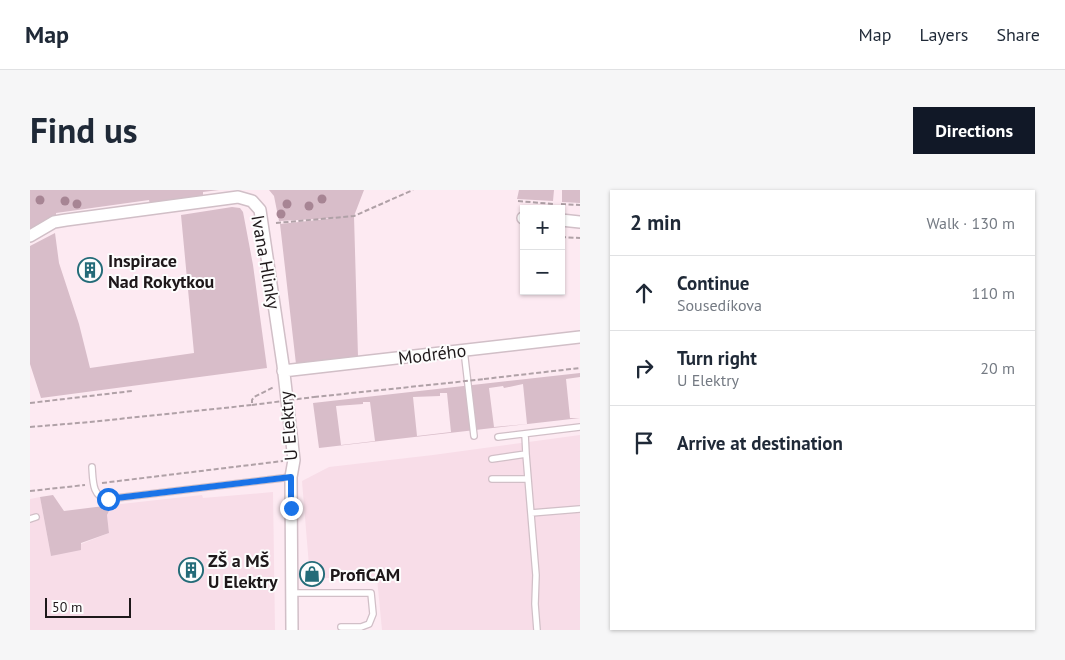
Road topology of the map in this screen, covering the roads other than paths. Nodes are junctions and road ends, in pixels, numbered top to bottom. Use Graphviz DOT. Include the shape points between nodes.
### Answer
graph roads {
  1 [pos="565,220"];
  2 [pos="580,222"];
  3 [pos="30,236"];
  4 [pos="580,337"];
  5 [pos="464,350"];
  6 [pos="283,372"];
  7 [pos="580,427"];
  8 [pos="525,434"];
  9 [pos="474,436"];
  10 [pos="498,437"];
  11 [pos="526,454"];
  12 [pos="492,459"];
  13 [pos="92,467"];
  14 [pos="291,477"];
  15 [pos="492,479"];
  16 [pos="528,479"];
  17 [pos="580,509"];
  18 [pos="531,513"];
  19 [pos="292,593"];
  20 [pos="341,627"];
  21 [pos="292,630"];
  22 [pos="537,630"];
  1 -- 2 [label="street"];
  3 -- 6 [label="street, Ivana Hlinky" via="54,222 66,220 238,197 252,201 260,210 264,227"];
  4 -- 5 [label="street, Modrého"];
  5 -- 6 [label="street, Modrého"];
  5 -- 9 [label="lane"];
  6 -- 14 [label="street, U Elektry" via="294,460"];
  7 -- 8 [label="lane"];
  8 -- 10 [label="lane"];
  8 -- 11 [label="lane"];
  11 -- 12 [label="lane"];
  11 -- 16 [label="lane"];
  13 -- 14 [label="lane" via="96,493 108,499"];
  14 -- 19 [label="street, U Elektry"];
  15 -- 16 [label="lane"];
  16 -- 18 [label="lane"];
  17 -- 18 [label="lane"];
  18 -- 22 [label="lane"];
  19 -- 20 [label="lane" via="371,593 373,614 369,624"];
  19 -- 21 [label="street, U Elektry"];
}
